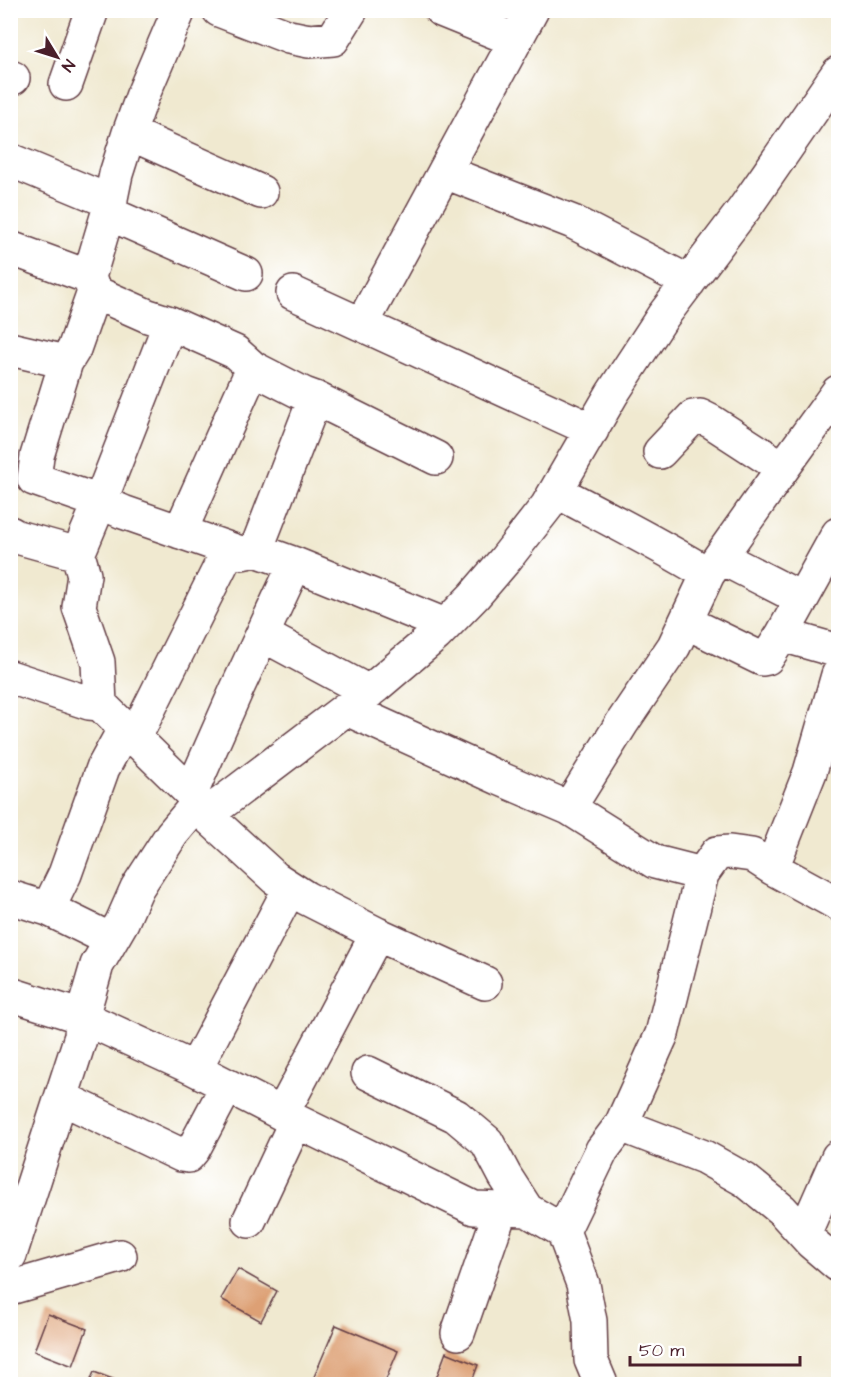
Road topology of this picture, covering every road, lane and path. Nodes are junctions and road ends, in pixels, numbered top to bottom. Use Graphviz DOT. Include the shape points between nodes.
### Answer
graph roads {
  1 [pos="92,10"];
  2 [pos="179,10"];
  3 [pos="219,10"];
  4 [pos="351,10"];
  5 [pos="441,10"];
  6 [pos="532,10"];
  7 [pos="515,40"];
  8 [pos="838,73"];
  9 [pos="66,84"];
  10 [pos="129,133"];
  11 [pos="10,160"];
  12 [pos="445,172"];
  13 [pos="261,192"];
  14 [pos="109,208"];
  15 [pos="10,248"];
  16 [pos="246,274"];
  17 [pos="689,282"];
  18 [pos="92,285"];
  19 [pos="293,293"];
  20 [pos="170,323"];
  21 [pos="362,324"];
  22 [pos="10,349"];
  23 [pos="66,362"];
  24 [pos="253,368"];
  25 [pos="838,392"];
  26 [pos="315,398"];
  27 [pos="592,430"];
  28 [pos="660,452"];
  29 [pos="436,458"];
  30 [pos="783,468"];
  31 [pos="556,491"];
  32 [pos="100,502"];
  33 [pos="180,532"];
  34 [pos="10,533"];
  35 [pos="838,534"];
  36 [pos="242,550"];
  37 [pos="78,554"];
  38 [pos="296,564"];
  39 [pos="714,565"];
  40 [pos="802,599"];
  41 [pos="686,622"];
  42 [pos="446,625"];
  43 [pos="263,635"];
  44 [pos="782,635"];
  45 [pos="838,651"];
  46 [pos="838,675"];
  47 [pos="10,677"];
  48 [pos="358,700"];
  49 [pos="100,704"];
  50 [pos="130,732"];
  51 [pos="198,804"];
  52 [pos="569,808"];
  53 [pos="772,868"];
  54 [pos="702,874"];
  55 [pos="290,888"];
  56 [pos="10,897"];
  57 [pos="838,904"];
  58 [pos="48,909"];
  59 [pos="377,934"];
  60 [pos="111,940"];
  61 [pos="485,983"];
  62 [pos="10,994"];
  63 [pos="82,1017"];
  64 [pos="195,1070"];
  65 [pos="368,1073"];
  66 [pos="227,1086"];
  67 [pos="62,1098"];
  68 [pos="289,1118"];
  69 [pos="621,1125"];
  70 [pos="838,1157"];
  71 [pos="514,1209"];
  72 [pos="249,1221"];
  73 [pos="563,1231"];
  74 [pos="804,1234"];
  75 [pos="10,1255"];
  76 [pos="120,1256"];
  77 [pos="838,1265"];
  78 [pos="10,1288"];
  79 [pos="458,1334"];
  80 [pos="600,1384"];
  1 -- 9 [label="street"];
  2 -- 10 [label="street"];
  3 -- 4 [label="street" via="309,41 333,39"];
  5 -- 7 [label="street"];
  6 -- 7 [label="street"];
  7 -- 12 [label="street"];
  8 -- 17 [label="street"];
  10 -- 13 [label="street"];
  10 -- 14 [label="street"];
  11 -- 14 [label="street"];
  12 -- 17 [label="street" via="573,222"];
  12 -- 21 [label="street"];
  14 -- 16 [label="street"];
  14 -- 18 [label="street"];
  15 -- 18 [label="street"];
  17 -- 27 [label="street" via="663,316"];
  18 -- 20 [label="street" via="148,316"];
  18 -- 23 [label="street" via="74,350"];
  19 -- 21 [label="street"];
  20 -- 24 [label="street" via="235,352"];
  20 -- 32 [label="street"];
  21 -- 27 [label="street"];
  22 -- 23 [label="street"];
  23 -- 32 [label="street" via="37,456 34,479"];
  24 -- 26 [label="street"];
  24 -- 33 [label="street"];
  25 -- 30 [label="street"];
  26 -- 29 [label="street"];
  26 -- 36 [label="street"];
  27 -- 31 [label="street"];
  28 -- 30 [label="street" via="693,417 700,416"];
  30 -- 39 [label="street"];
  31 -- 39 [label="street" via="663,547"];
  31 -- 42 [label="street" via="504,561"];
  32 -- 33 [label="street"];
  32 -- 37 [label="street"];
  33 -- 36 [label="street"];
  34 -- 37 [label="street"];
  35 -- 40 [label="street"];
  36 -- 38 [label="street"];
  36 -- 50 [label="street"];
  37 -- 49 [label="street" via="84,575 79,607 98,662"];
  38 -- 42 [label="street"];
  38 -- 43 [label="street"];
  39 -- 40 [label="street"];
  39 -- 41 [label="street"];
  40 -- 44 [label="street"];
  41 -- 44 [label="street" via="762,659 767,658"];
  41 -- 52 [label="street"];
  42 -- 48 [label="street"];
  43 -- 48 [label="street"];
  43 -- 51 [label="street" via="236,691"];
  44 -- 45 [label="street"];
  46 -- 53 [label="street" via="810,772"];
  47 -- 49 [label="street"];
  48 -- 51 [label="street"];
  48 -- 52 [label="street" via="501,779"];
  49 -- 50 [label="street"];
  50 -- 51 [label="street"];
  50 -- 58 [label="street" via="103,768 65,874"];
  51 -- 55 [label="street"];
  51 -- 60 [label="street" via="172,834 137,888"];
  52 -- 54 [label="street" via="655,862"];
  53 -- 54 [label="street" via="752,855 717,853"];
  53 -- 57 [label="street"];
  54 -- 69 [label="street" via="662,1034"];
  55 -- 59 [label="street"];
  55 -- 64 [label="street"];
  56 -- 58 [label="street"];
  58 -- 60 [label="street"];
  59 -- 61 [label="street"];
  59 -- 68 [label="street"];
  60 -- 63 [label="street" via="97,965"];
  62 -- 63 [label="street"];
  63 -- 64 [label="street"];
  63 -- 67 [label="street" via="81,1036"];
  64 -- 66 [label="street"];
  65 -- 71 [label="street" via="456,1116 488,1142 505,1176"];
  66 -- 67 [label="street" via="188,1156"];
  66 -- 68 [label="street"];
  67 -- 75 [label="street"];
  68 -- 71 [label="street" via="474,1208"];
  68 -- 72 [label="street"];
  69 -- 73 [label="street" via="602,1150"];
  69 -- 74 [label="street" via="704,1157 745,1180"];
  70 -- 74 [label="street"];
  71 -- 73 [label="street"];
  71 -- 79 [label="street"];
  73 -- 80 [label="street" via="584,1284 591,1360"];
  74 -- 77 [label="street"];
  76 -- 78 [label="street"];
}
